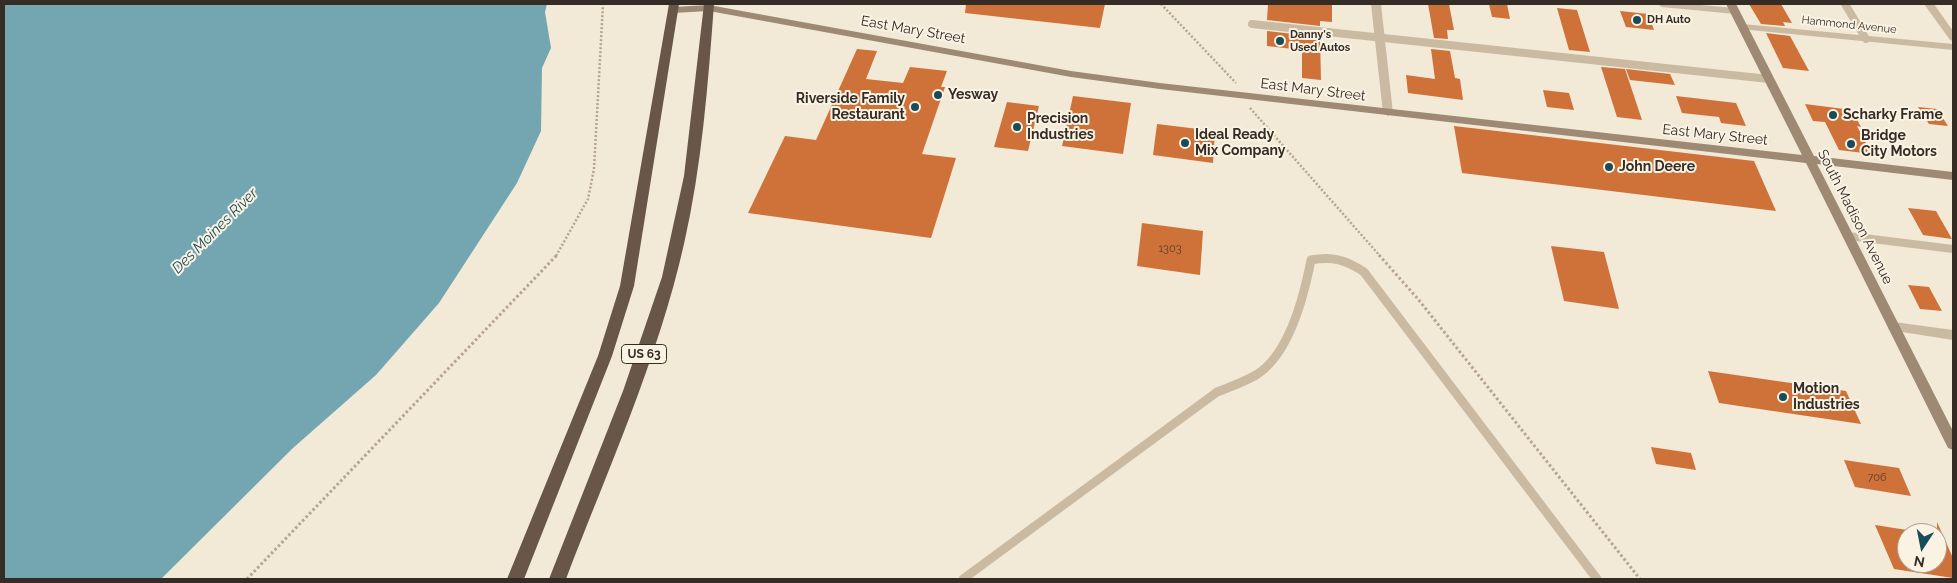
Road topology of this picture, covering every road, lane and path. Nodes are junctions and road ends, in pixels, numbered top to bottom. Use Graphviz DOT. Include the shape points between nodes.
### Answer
graph roads {
  1 [pos="603,4"];
  2 [pos="1161,4"];
  3 [pos="1376,4"];
  4 [pos="1662,4"];
  5 [pos="1844,4"];
  6 [pos="1929,4"];
  7 [pos="709,6"];
  8 [pos="674,7"];
  9 [pos="1733,7"];
  10 [pos="1252,24"];
  11 [pos="1743,27"];
  12 [pos="1380,37"];
  13 [pos="1953,38"];
  14 [pos="1866,39"];
  15 [pos="1953,48"];
  16 [pos="1769,79"];
  17 [pos="1240,96"];
  18 [pos="1388,112"];
  19 [pos="1810,160"];
  20 [pos="1953,176"];
  21 [pos="1848,236"];
  22 [pos="1953,249"];
  23 [pos="1894,327"];
  24 [pos="1953,335"];
  25 [pos="1953,443"];
  26 [pos="247,579"];
  27 [pos="515,579"];
  28 [pos="557,579"];
  29 [pos="964,579"];
  30 [pos="1597,579"];
  31 [pos="1640,579"];
  1 -- 26 [label="path" via="594,169 588,199 571,232 554,259"];
  2 -- 17 [label="path" via="1235,81"];
  3 -- 12 [label="street"];
  4 -- 9 [label="street"];
  5 -- 14 [label="lane"];
  6 -- 13 [label="street"];
  7 -- 8 [label="main road, East Mary Street"];
  7 -- 17 [label="main road, East Mary Street" via="1072,74"];
  7 -- 28 [label="highway, US 63" via="698,119 670,276 645,352"];
  8 -- 27 [label="highway, US 63" via="627,286 604,356"];
  9 -- 11 [label="main road, South Madison Avenue"];
  10 -- 12 [label="lane"];
  11 -- 14 [label="street, Hammond Avenue"];
  11 -- 16 [label="main road, South Madison Avenue"];
  12 -- 16 [label="lane"];
  12 -- 18 [label="street"];
  14 -- 15 [label="street, Hammond Avenue"];
  16 -- 19 [label="main road, South Madison Avenue"];
  17 -- 18 [label="main road, East Mary Street"];
  17 -- 31 [label="path" via="1418,299"];
  18 -- 19 [label="main road, East Mary Street"];
  19 -- 20 [label="main road, East Mary Street"];
  19 -- 21 [label="main road, South Madison Avenue"];
  21 -- 22 [label="lane"];
  21 -- 23 [label="main road, South Madison Avenue"];
  23 -- 24 [label="street"];
  23 -- 25 [label="main road, South Madison Avenue"];
  29 -- 30 [label="lane" via="1217,392 1257,375 1280,352 1303,299 1311,260 1329,255 1364,272"];
}
